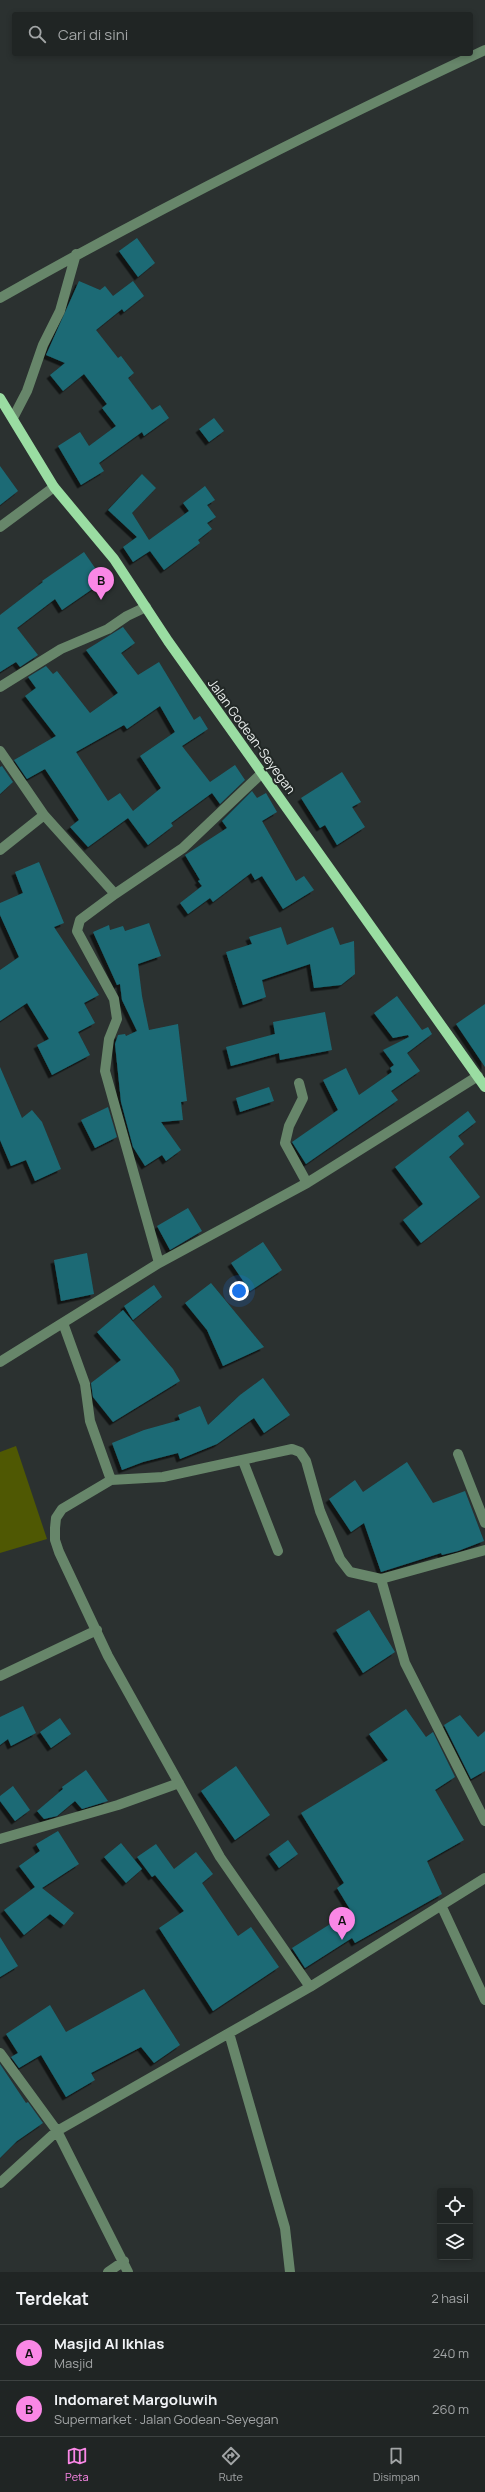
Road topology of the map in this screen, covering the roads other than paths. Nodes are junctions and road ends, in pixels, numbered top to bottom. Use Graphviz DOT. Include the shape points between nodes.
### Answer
graph roads {
  1 [pos="485,50"];
  2 [pos="472,56"];
  3 [pos="473,56"];
  4 [pos="76,254"];
  5 [pos="0,298"];
  6 [pos="0,398"];
  7 [pos="13,418"];
  8 [pos="54,487"];
  9 [pos="0,527"];
  10 [pos="146,607"];
  11 [pos="0,687"];
  12 [pos="1,754"];
  13 [pos="262,773"];
  14 [pos="44,814"];
  15 [pos="0,850"];
  16 [pos="115,894"];
  17 [pos="478,1076"];
  18 [pos="299,1083"];
  19 [pos="485,1087"];
  20 [pos="307,1183"];
  21 [pos="159,1263"];
  22 [pos="63,1322"];
  23 [pos="0,1362"];
  24 [pos="458,1454"];
  25 [pos="243,1461"];
  26 [pos="111,1480"];
  27 [pos="485,1523"];
  28 [pos="485,1550"];
  29 [pos="278,1551"];
  30 [pos="381,1579"];
  31 [pos="97,1630"];
  32 [pos="0,1676"];
  33 [pos="179,1783"];
  34 [pos="485,1821"];
  35 [pos="0,1839"];
  36 [pos="485,1878"];
  37 [pos="441,1906"];
  38 [pos="310,1987"];
  39 [pos="485,2000"];
  40 [pos="229,2033"];
  41 [pos="0,2053"];
  42 [pos="57,2131"];
  43 [pos="0,2183"];
  44 [pos="124,2261"];
  45 [pos="108,2272"];
  46 [pos="128,2272"];
  47 [pos="290,2272"];
  1 -- 3 [label="street"];
  2 -- 4 [label="street" via="337,120"];
  4 -- 5 [label="street"];
  4 -- 7 [label="street" via="60,311"];
  6 -- 7 [label="main road, Jalan Godean-Seyegan"];
  7 -- 8 [label="main road, Jalan Godean-Seyegan"];
  8 -- 9 [label="street"];
  8 -- 10 [label="main road, Jalan Godean-Seyegan" via="114,559"];
  10 -- 11 [label="street" via="108,629 61,649"];
  10 -- 13 [label="main road, Jalan Godean-Seyegan"];
  12 -- 14 [label="street"];
  13 -- 16 [label="street" via="183,848"];
  13 -- 17 [label="main road, Jalan Godean-Seyegan"];
  14 -- 15 [label="street"];
  14 -- 16 [label="street"];
  16 -- 21 [label="street" via="80,920 77,931 114,999 117,1019 109,1039 105,1071"];
  17 -- 19 [label="main road, Jalan Godean-Seyegan"];
  17 -- 20 [label="street"];
  18 -- 20 [label="street" via="303,1098 289,1126 284,1144"];
  20 -- 21 [label="street"];
  21 -- 22 [label="street"];
  22 -- 23 [label="street"];
  22 -- 26 [label="street" via="85,1384 90,1421"];
  24 -- 27 [label="street"];
  25 -- 26 [label="street" via="163,1477"];
  25 -- 29 [label="street"];
  25 -- 30 [label="street" via="292,1449 300,1452 306,1461 320,1511 343,1564 354,1574"];
  26 -- 31 [label="street" via="62,1508 56,1518 55,1528 59,1552"];
  28 -- 30 [label="street"];
  30 -- 34 [label="street" via="404,1663"];
  31 -- 32 [label="street"];
  31 -- 33 [label="street"];
  33 -- 35 [label="street" via="118,1805"];
  33 -- 38 [label="street" via="220,1857"];
  36 -- 37 [label="street"];
  37 -- 38 [label="street"];
  37 -- 39 [label="street"];
  38 -- 40 [label="street"];
  40 -- 42 [label="street"];
  40 -- 47 [label="street" via="285,2228"];
  41 -- 42 [label="street"];
  42 -- 43 [label="street"];
  42 -- 44 [label="street"];
  44 -- 45 [label="street"];
  44 -- 46 [label="street"];
}
